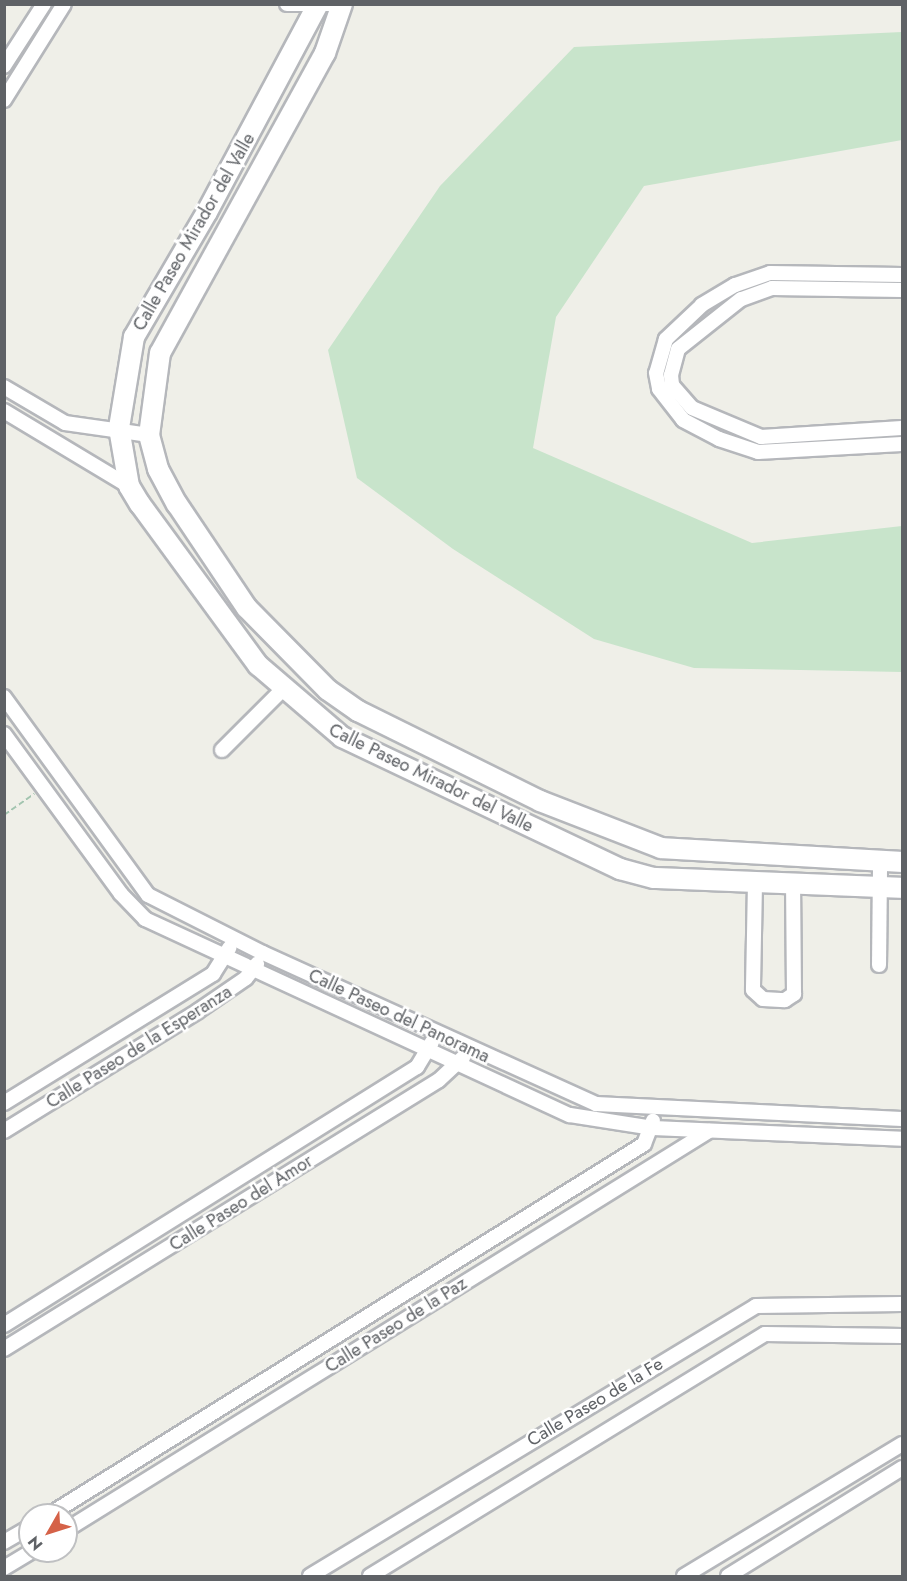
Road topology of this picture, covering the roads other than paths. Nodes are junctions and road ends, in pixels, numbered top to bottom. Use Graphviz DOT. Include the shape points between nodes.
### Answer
graph roads {
  1 [pos="44,4"];
  2 [pos="64,4"];
  3 [pos="287,4"];
  4 [pos="337,4"];
  5 [pos="342,4"];
  6 [pos="318,6"];
  7 [pos="4,66"];
  8 [pos="4,100"];
  9 [pos="207,212"];
  10 [pos="232,227"];
  11 [pos="903,274"];
  12 [pos="859,284"];
  13 [pos="903,290"];
  14 [pos="4,387"];
  15 [pos="692,408"];
  16 [pos="4,411"];
  17 [pos="683,420"];
  18 [pos="119,428"];
  19 [pos="903,428"];
  20 [pos="149,435"];
  21 [pos="903,444"];
  22 [pos="129,486"];
  23 [pos="282,690"];
  24 [pos="4,698"];
  25 [pos="4,734"];
  26 [pos="222,750"];
  27 [pos="540,801"];
  28 [pos="527,826"];
  29 [pos="880,861"];
  30 [pos="903,862"];
  31 [pos="755,883"];
  32 [pos="793,884"];
  33 [pos="880,887"];
  34 [pos="903,888"];
  35 [pos="233,938"];
  36 [pos="263,953"];
  37 [pos="225,956"];
  38 [pos="879,965"];
  39 [pos="254,971"];
  40 [pos="436,1032"];
  41 [pos="470,1048"];
  42 [pos="429,1050"];
  43 [pos="460,1064"];
  44 [pos="4,1102"];
  45 [pos="654,1110"];
  46 [pos="711,1113"];
  47 [pos="903,1119"];
  48 [pos="653,1128"];
  49 [pos="710,1130"];
  50 [pos="4,1131"];
  51 [pos="903,1139"];
  52 [pos="903,1305"];
  53 [pos="4,1325"];
  54 [pos="903,1336"];
  55 [pos="4,1348"];
  56 [pos="903,1444"];
  57 [pos="903,1468"];
  58 [pos="816,1498"];
  59 [pos="68,1503"];
  60 [pos="827,1515"];
  61 [pos="78,1523"];
  62 [pos="18,1534"];
  63 [pos="4,1542"];
  64 [pos="18,1560"];
  65 [pos="4,1568"];
  66 [pos="310,1576"];
  67 [pos="370,1576"];
  68 [pos="684,1576"];
  69 [pos="728,1576"];
  1 -- 7 [label="street"];
  2 -- 8 [label="street"];
  3 -- 6 [label="street"];
  4 -- 6 [label="street"];
  5 -- 10 [label="street, Calle Paseo Mirador del Valle" via="325,53"];
  6 -- 9 [label="street, Calle Paseo Mirador del Valle"];
  9 -- 10 [label="street"];
  9 -- 18 [label="street, Calle Paseo Mirador del Valle" via="134,337"];
  10 -- 20 [label="street, Calle Paseo Mirador del Valle" via="166,336 155,378"];
  11 -- 12 [label="street"];
  12 -- 13 [label="street"];
  12 -- 15 [label="street" via="772,288 741,299 712,317 678,349 672,362 672,385"];
  12 -- 17 [label="street" via="770,273 735,285 702,305 666,339 656,373 659,389"];
  14 -- 18 [label="street" via="65,423"];
  15 -- 17 [label="street"];
  15 -- 19 [label="street" via="761,437"];
  16 -- 22 [label="street"];
  17 -- 21 [label="street" via="719,439 758,452"];
  18 -- 20 [label="street"];
  18 -- 22 [label="street, Calle Paseo Mirador del Valle"];
  20 -- 27 [label="street, Calle Paseo Mirador del Valle" via="158,469 177,504 247,608 300,666 358,711"];
  22 -- 23 [label="street, Calle Paseo Mirador del Valle" via="226,625"];
  23 -- 26 [label="street"];
  23 -- 28 [label="street, Calle Paseo Mirador del Valle" via="342,737"];
  24 -- 35 [label="street, Calle Paseo del Panorama" via="148,896"];
  25 -- 37 [label="street, Calle Paseo del Panorama" via="145,919"];
  27 -- 28 [label="street"];
  27 -- 29 [label="street, Calle Paseo Mirador del Valle" via="661,848"];
  28 -- 31 [label="street, Calle Paseo Mirador del Valle" via="620,869 654,878"];
  29 -- 30 [label="street, Calle Paseo Mirador del Valle"];
  29 -- 33 [label="street"];
  31 -- 32 [label="street, Calle Paseo Mirador del Valle"];
  31 -- 32 [label="street" via="753,990 757,997 774,1000 794,994"];
  32 -- 33 [label="street, Calle Paseo Mirador del Valle"];
  33 -- 34 [label="street, Calle Paseo Mirador del Valle"];
  33 -- 38 [label="street"];
  35 -- 36 [label="street, Calle Paseo del Panorama"];
  35 -- 37 [label="street, Calle Paseo de la Esperanza"];
  36 -- 39 [label="street, Calle Paseo de la Esperanza"];
  36 -- 40 [label="street, Calle Paseo del Panorama"];
  37 -- 39 [label="street, Calle Paseo del Panorama"];
  37 -- 44 [label="street, Calle Paseo de la Esperanza" via="213,974"];
  39 -- 42 [label="street, Calle Paseo del Panorama"];
  39 -- 50 [label="street, Calle Paseo de la Esperanza" via="198,1011"];
  40 -- 41 [label="street, Calle Paseo del Panorama"];
  40 -- 42 [label="street, Calle Paseo del Amor"];
  41 -- 43 [label="street, Calle Paseo del Amor"];
  41 -- 45 [label="street, Calle Paseo del Panorama" via="576,1097"];
  42 -- 43 [label="street, Calle Paseo del Panorama"];
  42 -- 53 [label="street, Calle Paseo del Amor" via="417,1067"];
  43 -- 48 [label="street, Calle Paseo del Panorama" via="570,1115"];
  43 -- 55 [label="street, Calle Paseo del Amor"];
  45 -- 46 [label="street, Calle Paseo del Panorama"];
  45 -- 48 [label="street"];
  46 -- 47 [label="street, Calle Paseo del Panorama"];
  46 -- 49 [label="street"];
  48 -- 49 [label="street, Calle Paseo del Panorama"];
  48 -- 59 [label="street, Calle Paseo de la Paz" via="644,1144"];
  49 -- 51 [label="street, Calle Paseo del Panorama"];
  49 -- 61 [label="street, Calle Paseo de la Paz"];
  52 -- 66 [label="street, Calle Paseo de la Fe" via="756,1306"];
  54 -- 67 [label="street, Calle Paseo de la Fe" via="765,1334"];
  56 -- 58 [label="street"];
  57 -- 60 [label="street"];
  58 -- 60 [label="street"];
  58 -- 68 [label="street"];
  60 -- 69 [label="street"];
  62 -- 63 [label="street"];
  64 -- 65 [label="street"];
}
